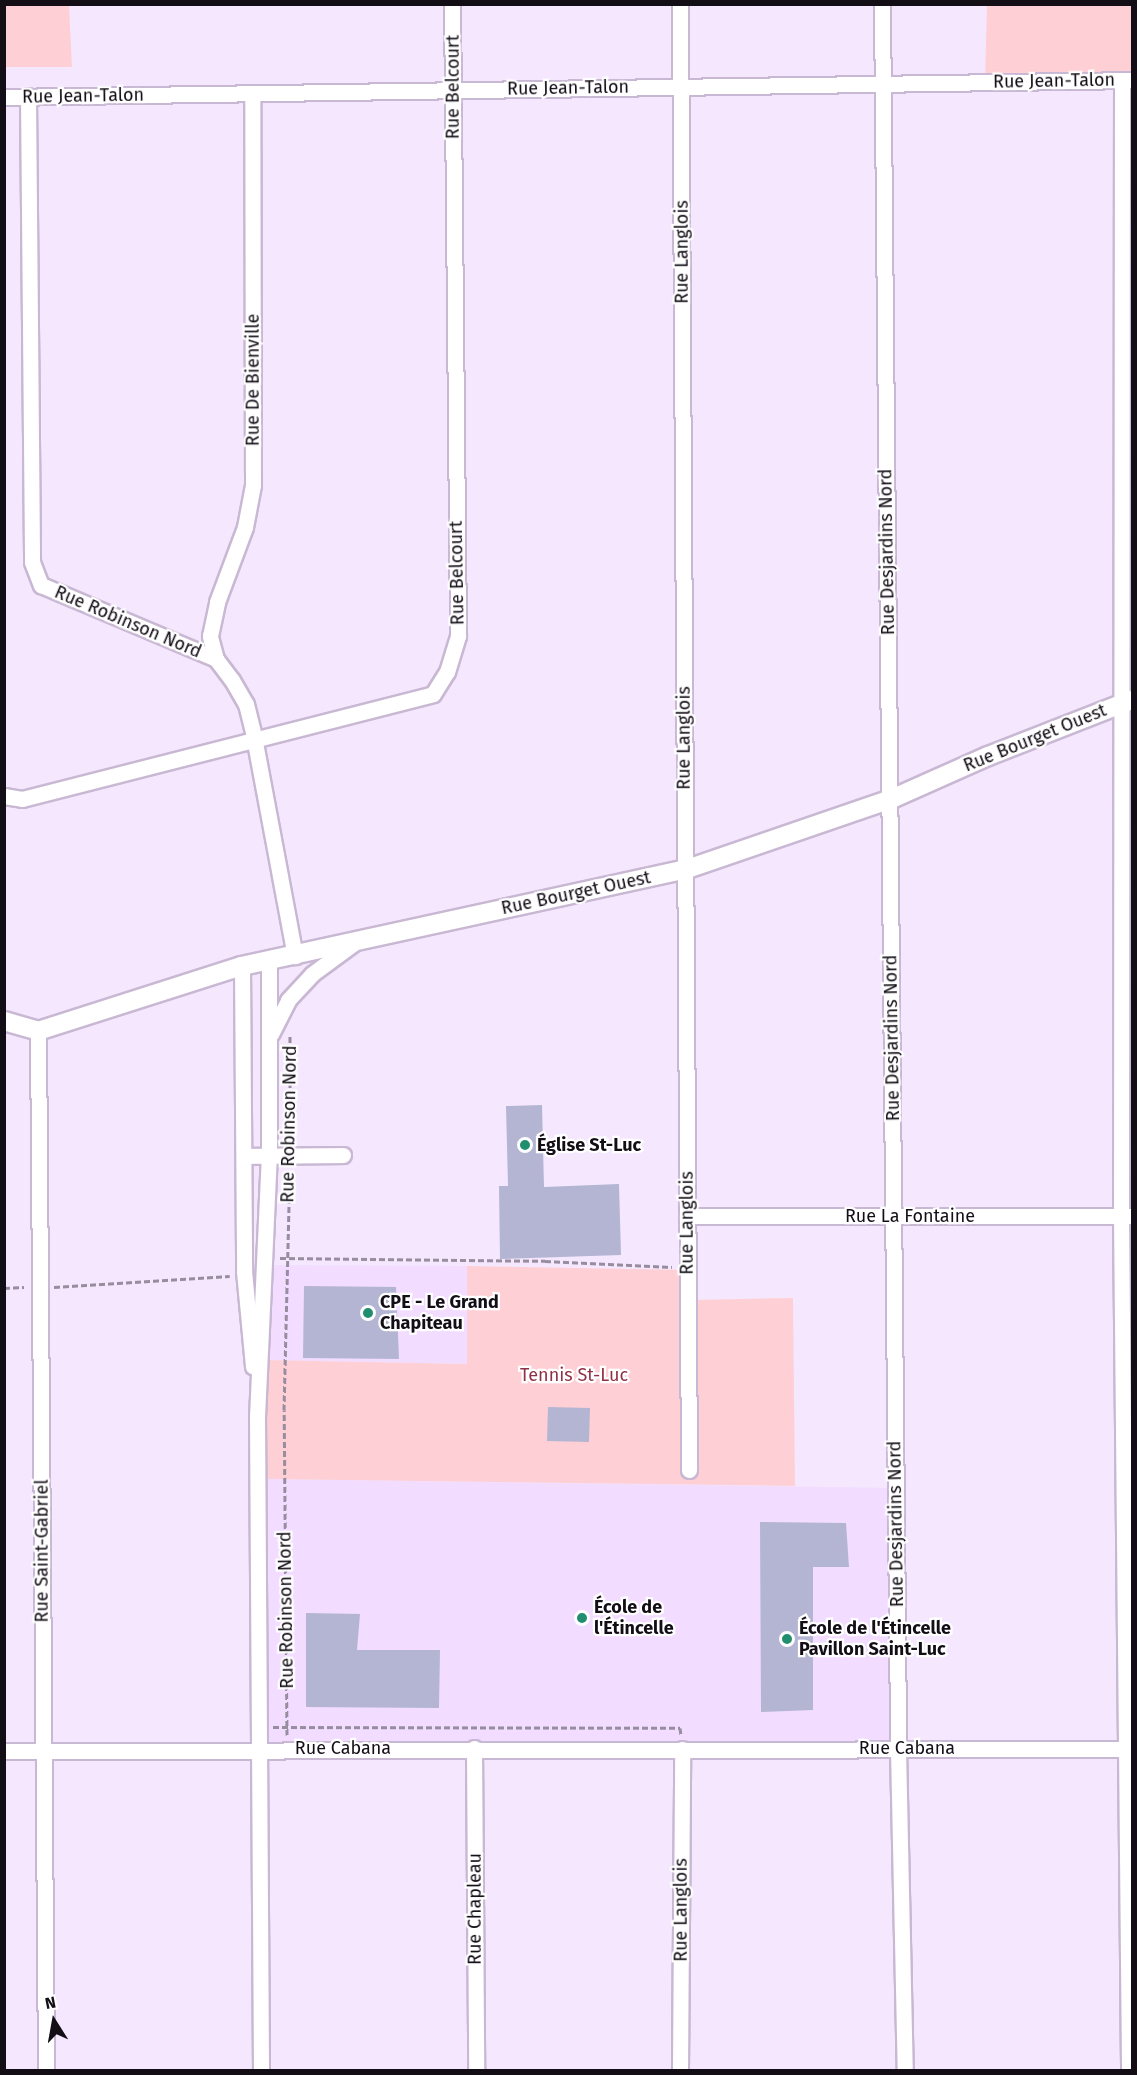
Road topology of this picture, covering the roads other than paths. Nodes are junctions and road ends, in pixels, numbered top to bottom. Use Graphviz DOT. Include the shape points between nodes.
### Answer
graph roads {
  1 [pos="452,4"];
  2 [pos="680,4"];
  3 [pos="882,4"];
  4 [pos="1127,80"];
  5 [pos="882,83"];
  6 [pos="681,86"];
  7 [pos="452,90"];
  8 [pos="252,93"];
  9 [pos="28,96"];
  10 [pos="4,97"];
  11 [pos="216,659"];
  12 [pos="1127,701"];
  13 [pos="254,737"];
  14 [pos="4,796"];
  15 [pos="889,800"];
  16 [pos="687,869"];
  17 [pos="354,943"];
  18 [pos="296,956"];
  19 [pos="269,962"];
  20 [pos="242,966"];
  21 [pos="4,1021"];
  22 [pos="39,1031"];
  23 [pos="269,1037"];
  24 [pos="343,1155"];
  25 [pos="244,1156"];
  26 [pos="269,1156"];
  27 [pos="687,1216"];
  28 [pos="893,1216"];
  29 [pos="1127,1216"];
  30 [pos="257,1418"];
  31 [pos="689,1470"];
  32 [pos="259,1748"];
  33 [pos="898,1748"];
  34 [pos="474,1749"];
  35 [pos="682,1749"];
  36 [pos="1131,1749"];
  37 [pos="4,1751"];
  38 [pos="44,1751"];
  39 [pos="46,2070"];
  40 [pos="261,2070"];
  41 [pos="476,2070"];
  42 [pos="680,2070"];
  43 [pos="905,2070"];
  44 [pos="1129,2070"];
  1 -- 7 [label="street, Rue Belcourt"];
  2 -- 6 [label="street, Rue Langlois"];
  3 -- 5 [label="street, Rue Desjardins Nord"];
  4 -- 5 [label="street, Rue Jean-Talon"];
  4 -- 12 [label="street"];
  5 -- 6 [label="street, Rue Jean-Talon"];
  5 -- 15 [label="street, Rue Desjardins Nord"];
  6 -- 7 [label="street, Rue Jean-Talon"];
  6 -- 16 [label="street, Rue Langlois"];
  7 -- 8 [label="street, Rue Jean-Talon"];
  7 -- 13 [label="street, Rue Belcourt" via="455,645 447,672 433,694"];
  8 -- 9 [label="street, Rue Jean-Talon"];
  8 -- 11 [label="street, Rue De Bienville" via="253,485 245,527 217,602 210,636"];
  9 -- 10 [label="street, Rue Jean-Talon"];
  9 -- 11 [label="street, Rue Robinson Nord" via="32,562 41,585"];
  11 -- 13 [label="street, Rue Robinson Nord" via="246,704"];
  12 -- 15 [label="street, Rue Bourget Ouest"];
  12 -- 29 [label="street"];
  13 -- 14 [label="street, Rue Belcourt" via="21,799"];
  13 -- 18 [label="street, Rue Robinson Nord"];
  15 -- 16 [label="street, Rue Bourget Ouest"];
  15 -- 28 [label="street, Rue Desjardins Nord"];
  16 -- 17 [label="street, Rue Bourget Ouest"];
  16 -- 27 [label="street, Rue Langlois"];
  17 -- 18 [label="street, Rue Bourget Ouest"];
  17 -- 23 [label="street" via="312,974 288,1000"];
  18 -- 19 [label="street, Rue Bourget Ouest"];
  19 -- 20 [label="street, Rue Bourget Ouest"];
  19 -- 23 [label="street, Rue Robinson Nord"];
  20 -- 22 [label="street, Rue Bourget Ouest"];
  20 -- 25 [label="street, Rue Robinson Nord"];
  21 -- 22 [label="street"];
  22 -- 38 [label="street, Rue Saint-Gabriel"];
  23 -- 26 [label="street, Rue Robinson Nord"];
  24 -- 26 [label="street"];
  25 -- 26 [label="street"];
  25 -- 30 [label="street, Rue Robinson Nord" via="244,1271"];
  26 -- 30 [label="street, Rue Robinson Nord"];
  27 -- 28 [label="street, Rue La Fontaine"];
  27 -- 31 [label="street, Rue Langlois"];
  28 -- 29 [label="street, Rue La Fontaine"];
  28 -- 33 [label="street, Rue Desjardins Nord"];
  29 -- 36 [label="street"];
  30 -- 32 [label="street, Rue Robinson Nord"];
  32 -- 34 [label="street, Rue Cabana"];
  32 -- 38 [label="street, Rue Cabana"];
  32 -- 40 [label="street, Rue Robinson Nord"];
  33 -- 35 [label="street, Rue Cabana"];
  33 -- 36 [label="street, Rue Cabana"];
  33 -- 43 [label="street, Rue Desjardins Nord"];
  34 -- 35 [label="street, Rue Cabana"];
  34 -- 41 [label="street, Rue Chapleau"];
  35 -- 42 [label="street, Rue Langlois"];
  36 -- 44 [label="street"];
  37 -- 38 [label="street, Rue Cabana"];
  38 -- 39 [label="street, Rue Saint-Gabriel"];
}
